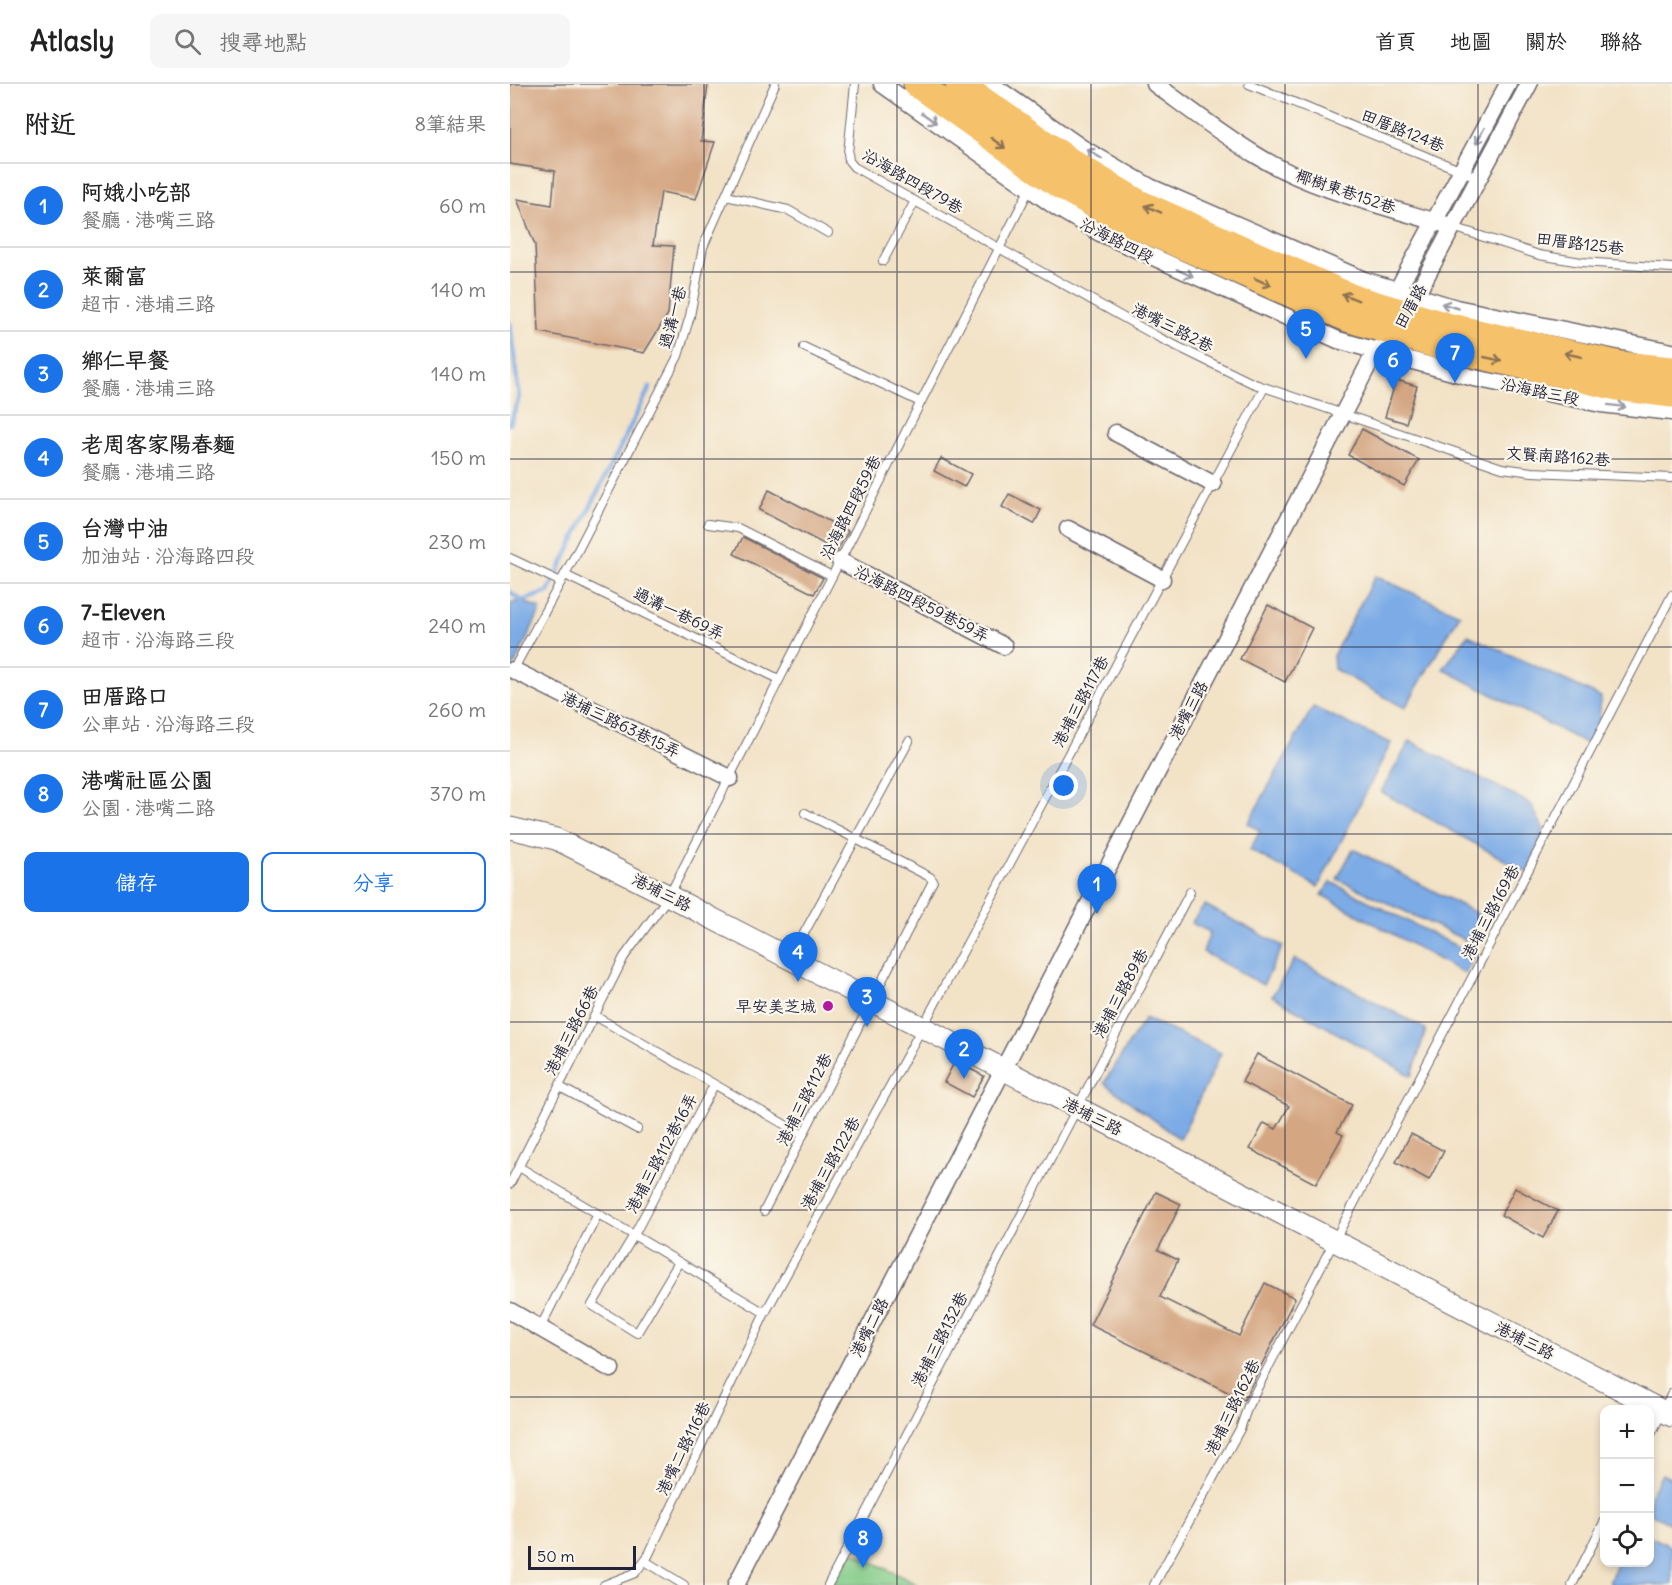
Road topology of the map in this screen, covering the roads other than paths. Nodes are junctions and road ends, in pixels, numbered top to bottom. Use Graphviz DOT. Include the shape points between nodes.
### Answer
graph roads {
  1 [pos="775,84"];
  2 [pos="855,84"];
  3 [pos="882,84"];
  4 [pos="916,84"];
  5 [pos="959,84"];
  6 [pos="991,84"];
  7 [pos="1155,84"];
  8 [pos="1249,84"];
  9 [pos="1508,84"];
  10 [pos="1529,84"];
  11 [pos="1046,161"];
  12 [pos="1462,170"];
  13 [pos="1479,177"];
  14 [pos="726,196"];
  15 [pos="915,201"];
  16 [pos="1434,221"];
  17 [pos="1453,227"];
  18 [pos="828,233"];
  19 [pos="998,248"];
  20 [pos="883,261"];
  21 [pos="1672,268"];
  22 [pos="1394,317"];
  23 [pos="804,347"];
  24 [pos="1672,352"];
  25 [pos="1672,370"];
  26 [pos="1264,388"];
  27 [pos="1672,394"];
  28 [pos="920,402"];
  29 [pos="1672,412"];
  30 [pos="1342,415"];
  31 [pos="1116,433"];
  32 [pos="1672,478"];
  33 [pos="1213,484"];
  34 [pos="708,524"];
  35 [pos="1068,529"];
  36 [pos="510,558"];
  37 [pos="840,561"];
  38 [pos="832,576"];
  39 [pos="560,578"];
  40 [pos="1162,579"];
  41 [pos="1672,595"];
  42 [pos="1004,646"];
  43 [pos="511,673"];
  44 [pos="779,679"];
  45 [pos="909,741"];
  46 [pos="729,778"];
  47 [pos="805,813"];
  48 [pos="510,828"];
  49 [pos="856,839"];
  50 [pos="1190,892"];
  51 [pos="669,896"];
  52 [pos="790,959"];
  53 [pos="871,1002"];
  54 [pos="595,1016"];
  55 [pos="922,1028"];
  56 [pos="1002,1069"];
  57 [pos="714,1085"];
  58 [pos="560,1087"];
  59 [pos="1076,1108"];
  60 [pos="638,1129"];
  61 [pos="802,1136"];
  62 [pos="519,1167"];
  63 [pos="510,1184"];
  64 [pos="764,1211"];
  65 [pos="598,1214"];
  66 [pos="634,1235"];
  67 [pos="1335,1242"];
  68 [pos="679,1262"];
  69 [pos="510,1311"];
  70 [pos="765,1313"];
  71 [pos="540,1328"];
  72 [pos="611,1370"];
  73 [pos="1669,1407"];
  74 [pos="1654,1430"];
  75 [pos="1600,1532"];
  76 [pos="645,1562"];
  77 [pos="616,1583"];
  78 [pos="604,1585"];
  79 [pos="684,1585"];
  80 [pos="736,1585"];
  81 [pos="828,1585"];
  82 [pos="1154,1585"];
  83 [pos="1572,1585"];
  1 -- 14 [label="lane, 過溝一巷"];
  2 -- 15 [label="lane, 沿海路四段79巷" via="849,161"];
  3 -- 11 [label="street, 沿海路四段, one-way"];
  4 -- 11 [label="main road, 沿海路四段, one-way"];
  5 -- 11 [label="main road, 沿海路四段"];
  6 -- 11 [label="street, 沿海路四段"];
  7 -- 16 [label="street, 椰樹東巷152巷" via="1256,156 1286,171"];
  8 -- 12 [label="lane, 田厝路124巷"];
  9 -- 12 [label="street, 田厝路, one-way"];
  10 -- 13 [label="street, 田厝路"];
  11 -- 19 [label="lane, 沿海路四段59巷"];
  22 -- 11 [label="street, 沿海路四段, one-way" via="1364,280 1150,187"];
  11 -- 22 [label="main road, 沿海路四段" via="1121,219 1347,318"];
  12 -- 13 [label="lane, 田厝路124巷"];
  12 -- 16 [label="street, 田厝路"];
  13 -- 17 [label="street, 田厝路"];
  14 -- 18 [label="lane" via="788,210"];
  14 -- 39 [label="lane, 過溝一巷" via="703,247 678,356"];
  15 -- 19 [label="lane, 沿海路四段79巷"];
  15 -- 20 [label="lane"];
  16 -- 17 [label="street, 椰樹東巷152巷"];
  16 -- 22 [label="street, 田厝路"];
  17 -- 21 [label="lane, 田厝路125巷" via="1539,255"];
  17 -- 22 [label="street, 田厝路"];
  19 -- 26 [label="lane, 港嘴三路2巷" via="1158,338"];
  19 -- 28 [label="lane, 沿海路四段59巷"];
  24 -- 22 [label="street, one-way" via="1456,308"];
  25 -- 22 [label="main road, one-way" via="1621,365"];
  22 -- 27 [label="main road, 沿海路三段, one-way" via="1448,348 1618,387"];
  22 -- 29 [label="street, 沿海路三段, one-way" via="1474,378 1601,404"];
  22 -- 30 [label="street, 港嘴三路"];
  23 -- 28 [label="lane"];
  26 -- 30 [label="lane, 港嘴三路2巷"];
  26 -- 33 [label="lane, 港埔三路117巷"];
  28 -- 37 [label="lane, 沿海路四段59巷"];
  30 -- 32 [label="lane, 文賢南路162巷" via="1502,468"];
  30 -- 56 [label="street, 港嘴三路"];
  31 -- 33 [label="street"];
  33 -- 40 [label="lane, 港埔三路117巷"];
  34 -- 38 [label="lane" via="738,528"];
  35 -- 40 [label="street"];
  36 -- 39 [label="lane, 過溝一巷69弄"];
  37 -- 38 [label="lane, 沿海路四段59巷"];
  37 -- 42 [label="street, 沿海路四段59巷59弄"];
  38 -- 44 [label="lane, 沿海路四段59巷"];
  39 -- 43 [label="lane, 過溝一巷"];
  39 -- 44 [label="lane, 過溝一巷69弄"];
  40 -- 55 [label="lane, 港埔三路117巷"];
  41 -- 67 [label="lane, 港埔三路169巷"];
  43 -- 46 [label="street, 港埔三路63巷15弄"];
  44 -- 46 [label="lane, 沿海路四段59巷"];
  45 -- 49 [label="lane"];
  46 -- 51 [label="lane, 沿海路四段59巷"];
  47 -- 49 [label="lane"];
  48 -- 51 [label="street, 港埔三路" via="556,839"];
  49 -- 52 [label="lane"];
  49 -- 53 [label="lane, 港埔三路112巷" via="933,881"];
  50 -- 59 [label="lane, 港埔三路89巷"];
  51 -- 52 [label="street, 港埔三路"];
  51 -- 54 [label="lane, 港埔三路66巷" via="624,957"];
  52 -- 53 [label="street, 港埔三路"];
  53 -- 55 [label="street, 港埔三路"];
  53 -- 61 [label="lane, 港埔三路112巷"];
  54 -- 57 [label="lane, 港埔三路112巷16弄"];
  54 -- 58 [label="lane, 港埔三路66巷"];
  55 -- 56 [label="street, 港埔三路"];
  55 -- 70 [label="lane, 港埔三路122巷"];
  56 -- 59 [label="street, 港埔三路"];
  56 -- 80 [label="street, 港嘴二路"];
  57 -- 61 [label="lane, 港埔三路112巷16弄"];
  57 -- 66 [label="lane, 港埔三路112巷16弄"];
  58 -- 60 [label="lane"];
  58 -- 62 [label="lane, 港埔三路66巷"];
  59 -- 67 [label="street, 港埔三路"];
  59 -- 81 [label="lane, 港埔三路132巷"];
  61 -- 64 [label="lane, 港埔三路112巷"];
  62 -- 63 [label="lane, 港埔三路66巷"];
  62 -- 65 [label="lane"];
  65 -- 66 [label="lane"];
  65 -- 71 [label="lane"];
  66 -- 68 [label="lane"];
  66 -- 68 [label="lane, 港埔三路112巷16弄" via="592,1305 638,1333"];
  67 -- 73 [label="street, 港埔三路"];
  67 -- 82 [label="lane, 港埔三路162巷" via="1248,1406 1240,1429"];
  68 -- 70 [label="lane"];
  69 -- 71 [label="street"];
  70 -- 76 [label="lane, 港嘴二路116巷"];
  71 -- 72 [label="street"];
  73 -- 74 [label="lane"];
  75 -- 83 [label="lane"];
  76 -- 77 [label="lane, 港嘴二路116巷"];
  76 -- 79 [label="lane"];
  77 -- 78 [label="lane, 港嘴二路116巷"];
}
